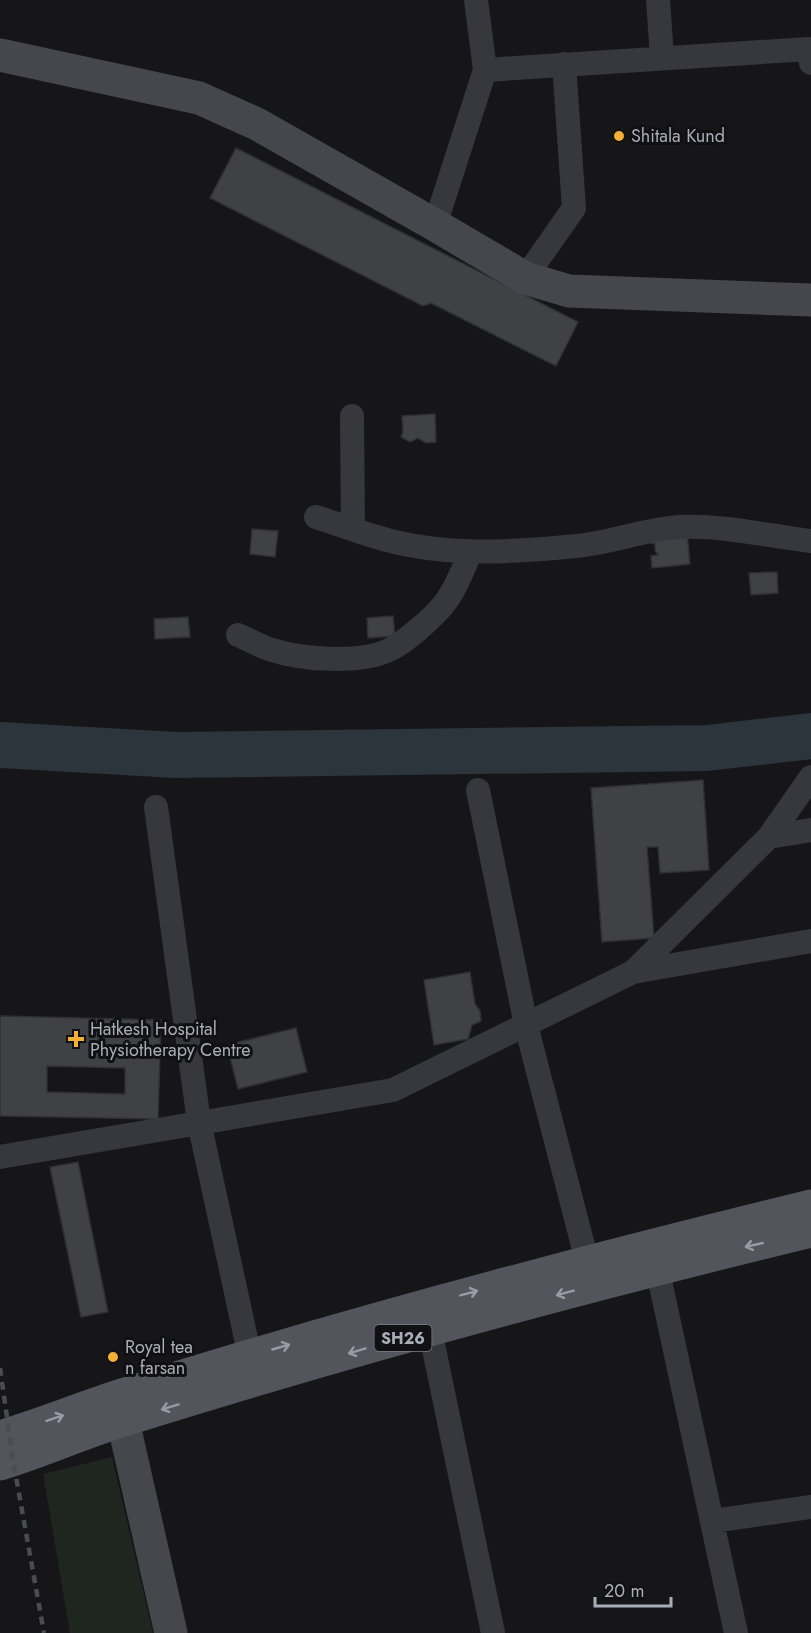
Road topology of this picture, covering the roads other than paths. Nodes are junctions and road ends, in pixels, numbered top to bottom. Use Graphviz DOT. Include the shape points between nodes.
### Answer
graph roads {
  1 [pos="476,0"];
  2 [pos="658,0"];
  3 [pos="0,55"];
  4 [pos="662,58"];
  5 [pos="811,63"];
  6 [pos="564,64"];
  7 [pos="485,69"];
  8 [pos="435,225"];
  9 [pos="525,278"];
  10 [pos="811,300"];
  11 [pos="352,416"];
  12 [pos="316,517"];
  13 [pos="353,529"];
  14 [pos="811,541"];
  15 [pos="471,551"];
  16 [pos="238,635"];
  17 [pos="811,777"];
  18 [pos="478,790"];
  19 [pos="156,807"];
  20 [pos="811,830"];
  21 [pos="770,837"];
  22 [pos="811,941"];
  23 [pos="633,972"];
  24 [pos="526,1024"];
  25 [pos="199,1122"];
  26 [pos="0,1157"];
  27 [pos="811,1206"];
  28 [pos="811,1231"];
  29 [pos="655,1256"];
  30 [pos="587,1261"];
  31 [pos="430,1330"];
  32 [pos="250,1357"];
  33 [pos="119,1409"];
  34 [pos="0,1437"];
  35 [pos="0,1464"];
  36 [pos="811,1508"];
  37 [pos="713,1521"];
  38 [pos="171,1633"];
  39 [pos="494,1633"];
  40 [pos="736,1633"];
  1 -- 7 [label="street"];
  2 -- 4 [label="street"];
  3 -- 8 [label="main road" via="199,98 257,124"];
  4 -- 5 [label="street" via="808,49"];
  4 -- 6 [label="street"];
  6 -- 7 [label="street"];
  6 -- 9 [label="street" via="574,208"];
  7 -- 8 [label="street"];
  8 -- 9 [label="main road"];
  9 -- 10 [label="main road" via="569,291"];
  11 -- 13 [label="street"];
  12 -- 13 [label="street"];
  13 -- 15 [label="street" via="409,545"];
  14 -- 15 [label="street" via="681,527 576,546"];
  15 -- 16 [label="street" via="444,605 393,648 379,654 352,658 292,654"];
  17 -- 21 [label="street"];
  18 -- 24 [label="street"];
  19 -- 25 [label="street"];
  20 -- 21 [label="street"];
  21 -- 23 [label="street"];
  22 -- 23 [label="street"];
  23 -- 24 [label="street"];
  24 -- 25 [label="street" via="393,1090"];
  24 -- 30 [label="street"];
  25 -- 26 [label="street"];
  25 -- 32 [label="street"];
  27 -- 29 [label="main road, SH26"];
  28 -- 29 [label="main road, SH26, one-way"];
  29 -- 30 [label="main road, SH26"];
  29 -- 31 [label="main road, SH26, one-way"];
  29 -- 37 [label="street"];
  32 -- 30 [label="main road, SH26, one-way"];
  31 -- 33 [label="main road, SH26, one-way"];
  31 -- 39 [label="street"];
  32 -- 33 [label="main road, SH26"];
  34 -- 33 [label="main road, SH26, one-way"];
  33 -- 35 [label="main road, SH26"];
  33 -- 38 [label="main road"];
  36 -- 37 [label="street"];
  37 -- 40 [label="street"];
}
